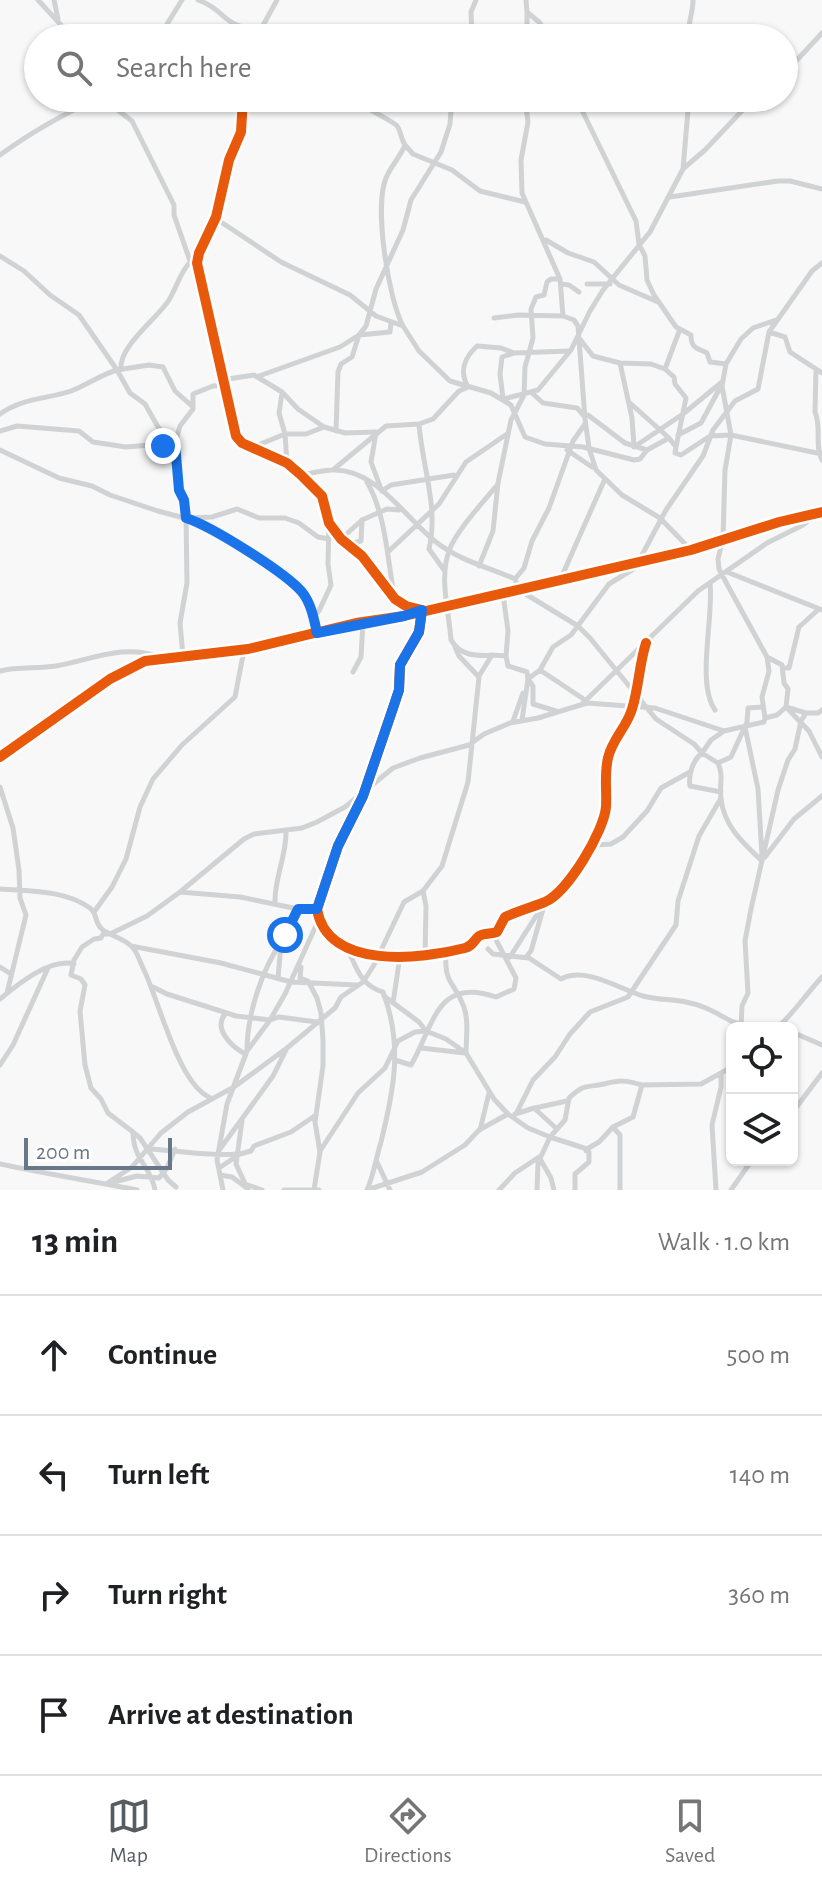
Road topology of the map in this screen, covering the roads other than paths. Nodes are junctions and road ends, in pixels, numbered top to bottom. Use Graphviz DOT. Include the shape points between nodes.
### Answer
graph roads {
  1 [pos="38,0"];
  2 [pos="54,0"];
  3 [pos="182,0"];
  4 [pos="198,0"];
  5 [pos="277,0"];
  6 [pos="476,0"];
  7 [pos="526,0"];
  8 [pos="693,0"];
  9 [pos="527,12"];
  10 [pos="59,22"];
  11 [pos="167,24"];
  12 [pos="232,24"];
  13 [pos="262,24"];
  14 [pos="471,24"];
  15 [pos="527,24"];
  16 [pos="540,24"];
  17 [pos="688,24"];
  18 [pos="822,33"];
  19 [pos="798,59"];
  20 [pos="74,112"];
  21 [pos="119,112"];
  22 [pos="242,112"];
  23 [pos="371,112"];
  24 [pos="450,112"];
  25 [pos="527,112"];
  26 [pos="583,112"];
  27 [pos="688,112"];
  28 [pos="741,112"];
  29 [pos="405,145"];
  30 [pos="0,155"];
  31 [pos="433,163"];
  32 [pos="683,169"];
  33 [pos="822,189"];
  34 [pos="668,197"];
  35 [pos="526,202"];
  36 [pos="215,218"];
  37 [pos="540,235"];
  38 [pos="639,244"];
  39 [pos="0,256"];
  40 [pos="190,261"];
  41 [pos="197,263"];
  42 [pos="822,263"];
  43 [pos="385,264"];
  44 [pos="560,281"];
  45 [pos="612,281"];
  46 [pos="587,284"];
  47 [pos="579,292"];
  48 [pos="659,303"];
  49 [pos="370,312"];
  50 [pos="531,316"];
  51 [pos="563,316"];
  52 [pos="494,318"];
  53 [pos="776,320"];
  54 [pos="391,323"];
  55 [pos="403,326"];
  56 [pos="680,329"];
  57 [pos="769,332"];
  58 [pos="359,335"];
  59 [pos="579,337"];
  60 [pos="571,350"];
  61 [pos="514,353"];
  62 [pos="529,354"];
  63 [pos="620,363"];
  64 [pos="726,364"];
  65 [pos="119,369"];
  66 [pos="665,369"];
  67 [pos="819,371"];
  68 [pos="259,376"];
  69 [pos="724,379"];
  70 [pos="225,385"];
  71 [pos="468,388"];
  72 [pos="282,392"];
  73 [pos="528,394"];
  74 [pos="504,399"];
  75 [pos="629,403"];
  76 [pos="194,407"];
  77 [pos="726,411"];
  78 [pos="0,414"];
  79 [pos="683,414"];
  80 [pos="515,415"];
  81 [pos="586,420"];
  82 [pos="419,424"];
  83 [pos="324,427"];
  84 [pos="660,430"];
  85 [pos="0,431"];
  86 [pos="336,431"];
  87 [pos="376,432"];
  88 [pos="508,433"];
  89 [pos="285,434"];
  90 [pos="678,435"];
  91 [pos="731,435"];
  92 [pos="710,436"];
  93 [pos="669,438"];
  94 [pos="175,443"];
  95 [pos="252,447"];
  96 [pos="634,447"];
  97 [pos="676,447"];
  98 [pos="589,448"];
  99 [pos="0,450"];
  100 [pos="570,450"];
  101 [pos="647,450"];
  102 [pos="820,453"];
  103 [pos="822,460"];
  104 [pos="287,463"];
  105 [pos="333,470"];
  106 [pos="596,470"];
  107 [pos="322,471"];
  108 [pos="456,474"];
  109 [pos="301,475"];
  110 [pos="365,477"];
  111 [pos="428,481"];
  112 [pos="604,481"];
  113 [pos="498,483"];
  114 [pos="314,488"];
  115 [pos="382,491"];
  116 [pos="401,510"];
  117 [pos="431,511"];
  118 [pos="378,512"];
  119 [pos="819,513"];
  120 [pos="186,518"];
  121 [pos="662,519"];
  122 [pos="362,520"];
  123 [pos="329,523"];
  124 [pos="418,523"];
  125 [pos="431,537"];
  126 [pos="723,538"];
  127 [pos="329,539"];
  128 [pos="341,539"];
  129 [pos="348,544"];
  130 [pos="449,550"];
  131 [pos="691,550"];
  132 [pos="389,551"];
  133 [pos="640,561"];
  134 [pos="479,566"];
  135 [pos="445,572"];
  136 [pos="725,574"];
  137 [pos="561,578"];
  138 [pos="515,579"];
  139 [pos="710,582"];
  140 [pos="519,590"];
  141 [pos="503,594"];
  142 [pos="395,599"];
  143 [pos="448,606"];
  144 [pos="821,608"];
  145 [pos="422,610"];
  146 [pos="313,617"];
  147 [pos="363,622"];
  148 [pos="578,626"];
  149 [pos="317,633"];
  150 [pos="646,643"];
  151 [pos="455,647"];
  152 [pos="244,650"];
  153 [pos="492,655"];
  154 [pos="183,656"];
  155 [pos="506,656"];
  156 [pos="767,657"];
  157 [pos="162,658"];
  158 [pos="784,668"];
  159 [pos="617,669"];
  160 [pos="540,670"];
  161 [pos="0,671"];
  162 [pos="353,672"];
  163 [pos="479,677"];
  164 [pos="528,679"];
  165 [pos="635,692"];
  166 [pos="583,702"];
  167 [pos="633,707"];
  168 [pos="763,707"];
  169 [pos="786,707"];
  170 [pos="645,708"];
  171 [pos="715,710"];
  172 [pos="822,710"];
  173 [pos="557,711"];
  174 [pos="806,713"];
  175 [pos="765,718"];
  176 [pos="522,720"];
  177 [pos="801,721"];
  178 [pos="513,722"];
  179 [pos="745,727"];
  180 [pos="724,731"];
  181 [pos="474,742"];
  182 [pos="702,753"];
  183 [pos="0,757"];
  184 [pos="822,757"];
  185 [pos="718,763"];
  186 [pos="690,772"];
  187 [pos="0,787"];
  188 [pos="365,790"];
  189 [pos="721,795"];
  190 [pos="822,796"];
  191 [pos="286,830"];
  192 [pos="595,845"];
  193 [pos="762,861"];
  194 [pos="0,889"];
  195 [pos="20,891"];
  196 [pos="423,891"];
  197 [pos="180,892"];
  198 [pos="545,902"];
  199 [pos="275,904"];
  200 [pos="298,909"];
  201 [pos="317,909"];
  202 [pos="94,912"];
  203 [pos="319,919"];
  204 [pos="110,934"];
  205 [pos="493,934"];
  206 [pos="283,939"];
  207 [pos="131,945"];
  208 [pos="347,947"];
  209 [pos="488,949"];
  210 [pos="446,952"];
  211 [pos="377,955"];
  212 [pos="425,957"];
  213 [pos="507,957"];
  214 [pos="526,957"];
  215 [pos="402,958"];
  216 [pos="301,962"];
  217 [pos="74,964"];
  218 [pos="0,967"];
  219 [pos="48,968"];
  220 [pos="11,974"];
  221 [pos="264,975"];
  222 [pos="822,977"];
  223 [pos="278,978"];
  224 [pos="291,982"];
  225 [pos="310,984"];
  226 [pos="360,984"];
  227 [pos="152,986"];
  228 [pos="632,991"];
  229 [pos="7,993"];
  230 [pos="458,994"];
  231 [pos="384,996"];
  232 [pos="0,999"];
  233 [pos="393,1004"];
  234 [pos="389,1011"];
  235 [pos="226,1013"];
  236 [pos="251,1018"];
  237 [pos="270,1020"];
  238 [pos="320,1020"];
  239 [pos="732,1022"];
  240 [pos="741,1022"];
  241 [pos="783,1022"];
  242 [pos="426,1031"];
  243 [pos="798,1035"];
  244 [pos="822,1045"];
  245 [pos="287,1048"];
  246 [pos="421,1048"];
  247 [pos="395,1049"];
  248 [pos="246,1052"];
  249 [pos="466,1053"];
  250 [pos="395,1060"];
  251 [pos="0,1065"];
  252 [pos="726,1071"];
  253 [pos="822,1073"];
  254 [pos="721,1075"];
  255 [pos="642,1085"];
  256 [pos="234,1087"];
  257 [pos="489,1092"];
  258 [pos="212,1098"];
  259 [pos="567,1101"];
  260 [pos="798,1105"];
  261 [pos="534,1108"];
  262 [pos="316,1114"];
  263 [pos="512,1114"];
  264 [pos="242,1120"];
  265 [pos="613,1127"];
  266 [pos="557,1129"];
  267 [pos="479,1130"];
  268 [pos="133,1132"];
  269 [pos="550,1137"];
  270 [pos="578,1146"];
  271 [pos="148,1149"];
  272 [pos="175,1149"];
  273 [pos="320,1152"];
  274 [pos="217,1154"];
  275 [pos="237,1155"];
  276 [pos="539,1157"];
  277 [pos="138,1159"];
  278 [pos="377,1161"];
  279 [pos="0,1164"];
  280 [pos="748,1166"];
  281 [pos="220,1171"];
  282 [pos="163,1173"];
  283 [pos="151,1177"];
  284 [pos="106,1184"];
  285 [pos="176,1187"];
  286 [pos="248,1188"];
  287 [pos="388,1188"];
  288 [pos="95,1190"];
  289 [pos="137,1190"];
  290 [pos="155,1190"];
  291 [pos="223,1190"];
  292 [pos="262,1190"];
  293 [pos="284,1190"];
  294 [pos="316,1190"];
  295 [pos="367,1190"];
  296 [pos="499,1190"];
  297 [pos="537,1190"];
  298 [pos="554,1190"];
  299 [pos="575,1190"];
  300 [pos="620,1190"];
  301 [pos="716,1190"];
  302 [pos="731,1190"];
  1 -- 10 [label="street"];
  2 -- 10 [label="street"];
  3 -- 11 [label="street"];
  4 -- 12 [label="street"];
  5 -- 13 [label="street"];
  6 -- 14 [label="street"];
  7 -- 9 [label="street"];
  8 -- 17 [label="street"];
  9 -- 15 [label="street"];
  9 -- 16 [label="street"];
  18 -- 19 [label="street"];
  20 -- 30 [label="street" via="25,135"];
  21 -- 40 [label="street" via="141,136 174,205"];
  22 -- 36 [label="street"];
  23 -- 29 [label="street" via="398,126"];
  24 -- 31 [label="street" via="448,135"];
  25 -- 35 [label="street" via="521,176"];
  26 -- 38 [label="street" via="636,221"];
  27 -- 32 [label="street"];
  28 -- 32 [label="street"];
  29 -- 31 [label="street"];
  29 -- 43 [label="street" via="385,180"];
  31 -- 35 [label="street" via="480,191"];
  31 -- 43 [label="street"];
  32 -- 34 [label="street"];
  33 -- 34 [label="street" via="778,181"];
  34 -- 38 [label="street"];
  35 -- 37 [label="street"];
  36 -- 41 [label="street"];
  36 -- 49 [label="street" via="281,262 350,295"];
  37 -- 44 [label="street"];
  37 -- 45 [label="street" via="594,262"];
  38 -- 45 [label="street"];
  38 -- 48 [label="street"];
  39 -- 65 [label="street" via="79,315"];
  40 -- 41 [label="street"];
  40 -- 65 [label="street" via="168,302 123,355"];
  41 -- 70 [label="street"];
  42 -- 53 [label="street"];
  43 -- 49 [label="street"];
  43 -- 55 [label="street"];
  44 -- 47 [label="street"];
  44 -- 50 [label="street" via="547,282 544,295 534,300"];
  44 -- 51 [label="street"];
  45 -- 46 [label="street"];
  45 -- 48 [label="street"];
  45 -- 59 [label="street"];
  48 -- 56 [label="street"];
  49 -- 54 [label="street"];
  49 -- 58 [label="street"];
  50 -- 51 [label="street"];
  50 -- 52 [label="street"];
  50 -- 62 [label="street"];
  51 -- 59 [label="street" via="574,320"];
  53 -- 57 [label="street"];
  53 -- 64 [label="street" via="753,328"];
  54 -- 55 [label="street"];
  54 -- 58 [label="street" via="390,332"];
  55 -- 71 [label="street" via="437,369"];
  56 -- 64 [label="street" via="691,335 693,346 707,353 710,362"];
  56 -- 66 [label="street"];
  57 -- 67 [label="street" via="785,337 790,352"];
  57 -- 77 [label="street" via="758,389"];
  58 -- 68 [label="street"];
  58 -- 86 [label="street" via="352,357 338,372"];
  59 -- 60 [label="street"];
  59 -- 63 [label="street" via="593,356"];
  59 -- 81 [label="street"];
  60 -- 62 [label="street"];
  60 -- 73 [label="street" via="538,390"];
  61 -- 62 [label="street"];
  61 -- 71 [label="street" via="477,346 465,358"];
  61 -- 74 [label="street" via="500,363"];
  62 -- 73 [label="street"];
  63 -- 66 [label="street"];
  63 -- 75 [label="street"];
  64 -- 69 [label="street"];
  65 -- 76 [label="street" via="163,367 175,391"];
  65 -- 78 [label="street"];
  65 -- 94 [label="street" via="130,393"];
  66 -- 79 [label="street" via="685,393"];
  67 -- 102 [label="street"];
  68 -- 70 [label="street" via="228,379"];
  68 -- 72 [label="street"];
  69 -- 77 [label="street"];
  69 -- 79 [label="street"];
  69 -- 90 [label="street" via="701,423"];
  70 -- 76 [label="street" via="193,394"];
  70 -- 95 [label="street" via="236,436"];
  71 -- 74 [label="street"];
  71 -- 82 [label="street" via="436,417"];
  72 -- 83 [label="street"];
  72 -- 89 [label="street" via="279,413"];
  73 -- 74 [label="street"];
  73 -- 80 [label="street"];
  73 -- 81 [label="street" via="543,403 577,408"];
  74 -- 80 [label="street"];
  75 -- 84 [label="street"];
  75 -- 96 [label="street"];
  76 -- 94 [label="street"];
  77 -- 91 [label="street"];
  77 -- 92 [label="street"];
  79 -- 84 [label="street"];
  79 -- 90 [label="street"];
  80 -- 88 [label="street"];
  80 -- 100 [label="street" via="525,437"];
  81 -- 96 [label="street" via="588,415"];
  81 -- 98 [label="street"];
  81 -- 100 [label="street"];
  82 -- 87 [label="street"];
  82 -- 111 [label="street"];
  83 -- 86 [label="street"];
  83 -- 89 [label="street"];
  84 -- 93 [label="street"];
  84 -- 96 [label="street"];
  85 -- 94 [label="street" via="17,426 79,431 93,442 126,447"];
  86 -- 87 [label="street"];
  87 -- 105 [label="street"];
  87 -- 115 [label="street" via="371,462"];
  88 -- 108 [label="street"];
  88 -- 113 [label="street"];
  89 -- 95 [label="street"];
  89 -- 104 [label="street"];
  90 -- 97 [label="street"];
  91 -- 92 [label="street"];
  91 -- 102 [label="street"];
  91 -- 126 [label="street"];
  92 -- 97 [label="street" via="681,455 675,453"];
  92 -- 121 [label="street"];
  93 -- 97 [label="street"];
  93 -- 101 [label="street"];
  94 -- 120 [label="street"];
  95 -- 104 [label="street"];
  96 -- 101 [label="street"];
  98 -- 100 [label="street"];
  98 -- 101 [label="street" via="634,460"];
  98 -- 106 [label="street"];
  99 -- 120 [label="street" via="59,478"];
  100 -- 106 [label="street"];
  100 -- 138 [label="street"];
  102 -- 103 [label="street"];
  104 -- 109 [label="street"];
  105 -- 107 [label="street"];
  105 -- 110 [label="street"];
  106 -- 112 [label="street"];
  107 -- 109 [label="street"];
  107 -- 114 [label="street"];
  108 -- 111 [label="street"];
  108 -- 117 [label="street" via="446,496"];
  109 -- 114 [label="street"];
  110 -- 115 [label="street"];
  110 -- 118 [label="street"];
  111 -- 115 [label="street"];
  111 -- 117 [label="street"];
  112 -- 121 [label="street"];
  112 -- 137 [label="street"];
  113 -- 130 [label="street"];
  113 -- 134 [label="street" via="493,531"];
  114 -- 123 [label="street"];
  115 -- 116 [label="street"];
  116 -- 118 [label="street"];
  116 -- 124 [label="street"];
  117 -- 124 [label="street"];
  117 -- 125 [label="street"];
  118 -- 122 [label="street"];
  118 -- 132 [label="street"];
  119 -- 126 [label="street"];
  119 -- 136 [label="street"];
  120 -- 127 [label="street" via="237,509 259,518 285,518"];
  120 -- 146 [label="street" via="215,530 288,578 303,593"];
  120 -- 154 [label="street"];
  121 -- 131 [label="street"];
  121 -- 133 [label="street"];
  122 -- 128 [label="street"];
  122 -- 129 [label="street" via="361,541"];
  123 -- 127 [label="street"];
  123 -- 128 [label="street"];
  124 -- 125 [label="street"];
  124 -- 132 [label="street"];
  125 -- 130 [label="street"];
  125 -- 135 [label="street" via="429,549"];
  126 -- 131 [label="street"];
  126 -- 136 [label="street" via="718,559"];
  127 -- 146 [label="street" via="331,585"];
  128 -- 129 [label="street"];
  129 -- 142 [label="street"];
  130 -- 134 [label="street"];
  130 -- 135 [label="street"];
  131 -- 133 [label="street"];
  132 -- 142 [label="street"];
  133 -- 137 [label="street"];
  133 -- 148 [label="street" via="609,584"];
  134 -- 138 [label="street"];
  135 -- 143 [label="street"];
  136 -- 139 [label="street"];
  136 -- 144 [label="street"];
  136 -- 156 [label="street"];
  137 -- 140 [label="street"];
  138 -- 140 [label="street"];
  139 -- 150 [label="street"];
  139 -- 171 [label="street" via="706,670"];
  140 -- 141 [label="street"];
  140 -- 148 [label="street"];
  141 -- 143 [label="street"];
  141 -- 155 [label="street"];
  142 -- 145 [label="street"];
  143 -- 145 [label="street"];
  143 -- 151 [label="street"];
  144 -- 158 [label="street" via="799,627 789,668"];
  145 -- 147 [label="street"];
  145 -- 188 [label="street" via="419,632 400,665 399,690"];
  146 -- 149 [label="street"];
  147 -- 149 [label="street"];
  147 -- 162 [label="street" via="361,657"];
  148 -- 159 [label="street"];
  148 -- 160 [label="street" via="547,653"];
  149 -- 152 [label="street"];
  150 -- 159 [label="street"];
  150 -- 165 [label="street"];
  151 -- 153 [label="street" via="472,655"];
  151 -- 163 [label="street"];
  152 -- 154 [label="street"];
  152 -- 202 [label="street" via="235,697 153,779 126,859"];
  153 -- 155 [label="street"];
  153 -- 163 [label="street"];
  154 -- 157 [label="street"];
  155 -- 164 [label="street" via="508,666 527,672"];
  156 -- 158 [label="street"];
  156 -- 168 [label="street"];
  157 -- 161 [label="street" via="110,652 53,667"];
  157 -- 183 [label="street" via="110,679"];
  158 -- 169 [label="street"];
  159 -- 165 [label="street"];
  159 -- 166 [label="street"];
  160 -- 164 [label="street"];
  160 -- 166 [label="street"];
  163 -- 181 [label="street"];
  164 -- 173 [label="street" via="533,704"];
  164 -- 176 [label="street"];
  164 -- 178 [label="street"];
  165 -- 167 [label="street"];
  165 -- 170 [label="street"];
  166 -- 167 [label="street"];
  166 -- 173 [label="street"];
  167 -- 170 [label="street"];
  167 -- 192 [label="street" via="611,748 606,807"];
  168 -- 175 [label="street"];
  168 -- 179 [label="street" via="748,708"];
  169 -- 174 [label="street"];
  169 -- 175 [label="street"];
  169 -- 177 [label="street"];
  170 -- 180 [label="street"];
  170 -- 182 [label="street"];
  172 -- 174 [label="street"];
  173 -- 176 [label="street"];
  174 -- 177 [label="street"];
  175 -- 179 [label="street"];
  176 -- 178 [label="street"];
  177 -- 184 [label="street"];
  177 -- 193 [label="street"];
  178 -- 181 [label="street"];
  179 -- 180 [label="street"];
  179 -- 185 [label="street" via="731,757"];
  179 -- 193 [label="street" via="758,789"];
  180 -- 182 [label="street"];
  181 -- 188 [label="street" via="393,768"];
  181 -- 196 [label="street" via="447,853"];
  182 -- 185 [label="street"];
  182 -- 186 [label="street"];
  185 -- 189 [label="street" via="723,773"];
  186 -- 189 [label="street" via="690,786"];
  186 -- 192 [label="street" via="661,788 623,837"];
  187 -- 195 [label="street" via="13,828"];
  188 -- 191 [label="street" via="332,815"];
  188 -- 201 [label="street" via="338,846"];
  189 -- 193 [label="street" via="732,830"];
  189 -- 228 [label="street" via="691,859 676,925"];
  190 -- 193 [label="street" via="794,819"];
  191 -- 197 [label="street" via="244,839"];
  191 -- 199 [label="street"];
  192 -- 198 [label="street" via="566,885"];
  193 -- 240 [label="street" via="745,941 748,993"];
  194 -- 195 [label="street"];
  195 -- 202 [label="street" via="63,896"];
  195 -- 220 [label="street" via="26,915"];
  196 -- 211 [label="street" via="404,902"];
  196 -- 212 [label="street"];
  197 -- 199 [label="street"];
  197 -- 204 [label="street"];
  198 -- 205 [label="street" via="505,917"];
  198 -- 213 [label="street"];
  198 -- 214 [label="street"];
  199 -- 200 [label="street"];
  200 -- 201 [label="street"];
  200 -- 206 [label="street"];
  201 -- 203 [label="street"];
  202 -- 204 [label="street" via="98,926"];
  203 -- 208 [label="street"];
  203 -- 216 [label="street"];
  204 -- 207 [label="street"];
  204 -- 217 [label="street" via="82,947"];
  205 -- 210 [label="street"];
  205 -- 213 [label="street"];
  206 -- 221 [label="street"];
  206 -- 223 [label="street"];
  207 -- 221 [label="street"];
  207 -- 227 [label="street"];
  208 -- 211 [label="street"];
  208 -- 226 [label="street"];
  209 -- 213 [label="street"];
  210 -- 212 [label="street"];
  210 -- 230 [label="street" via="446,977"];
  211 -- 215 [label="street"];
  211 -- 226 [label="street"];
  212 -- 215 [label="street"];
  213 -- 214 [label="street"];
  213 -- 230 [label="street" via="516,978 514,989 496,997 478,991"];
  214 -- 228 [label="street" via="561,979 571,974"];
  215 -- 233 [label="street"];
  216 -- 224 [label="street"];
  216 -- 225 [label="street" via="300,978"];
  217 -- 219 [label="street"];
  217 -- 268 [label="street" via="71,975 85,985 80,1011 88,1079 108,1113"];
  218 -- 220 [label="street"];
  219 -- 229 [label="street"];
  219 -- 251 [label="street"];
  220 -- 229 [label="street"];
  221 -- 223 [label="street"];
  221 -- 236 [label="street"];
  222 -- 241 [label="street"];
  223 -- 224 [label="street"];
  224 -- 225 [label="street"];
  224 -- 237 [label="street"];
  225 -- 226 [label="street"];
  225 -- 238 [label="street"];
  226 -- 231 [label="street"];
  226 -- 238 [label="street"];
  227 -- 235 [label="street"];
  227 -- 258 [label="street" via="188,1078"];
  228 -- 239 [label="street" via="686,1002"];
  228 -- 263 [label="street" via="623,1001 596,1009 584,1019"];
  229 -- 232 [label="street"];
  230 -- 242 [label="street"];
  230 -- 249 [label="street" via="468,1030"];
  231 -- 233 [label="street"];
  231 -- 234 [label="street"];
  233 -- 234 [label="street"];
  233 -- 242 [label="street"];
  234 -- 247 [label="street"];
  235 -- 236 [label="street"];
  235 -- 248 [label="street" via="220,1025 224,1034 236,1049"];
  236 -- 237 [label="street"];
  236 -- 248 [label="street"];
  237 -- 238 [label="street"];
  237 -- 248 [label="street"];
  238 -- 245 [label="street"];
  238 -- 262 [label="street" via="323,1066"];
  242 -- 246 [label="street"];
  242 -- 247 [label="street" via="398,1041"];
  242 -- 249 [label="street"];
  243 -- 244 [label="street"];
  245 -- 256 [label="street"];
  245 -- 264 [label="street"];
  246 -- 249 [label="street"];
  246 -- 250 [label="street" via="411,1065"];
  247 -- 250 [label="street"];
  247 -- 273 [label="street" via="385,1068 358,1093"];
  248 -- 256 [label="street"];
  249 -- 257 [label="street"];
  250 -- 278 [label="street" via="395,1086"];
  252 -- 254 [label="street"];
  253 -- 260 [label="street"];
  254 -- 255 [label="street" via="691,1086"];
  254 -- 301 [label="street" via="712,1125"];
  255 -- 259 [label="street" via="616,1080 587,1084"];
  255 -- 265 [label="street" via="635,1114"];
  256 -- 258 [label="street"];
  256 -- 274 [label="street"];
  257 -- 263 [label="street"];
  257 -- 267 [label="street"];
  258 -- 271 [label="street" via="167,1127"];
  259 -- 261 [label="street"];
  259 -- 266 [label="street" via="565,1120"];
  261 -- 263 [label="street"];
  261 -- 266 [label="street"];
  262 -- 273 [label="street"];
  262 -- 275 [label="street" via="296,1129"];
  263 -- 267 [label="street"];
  263 -- 269 [label="street"];
  264 -- 274 [label="street"];
  264 -- 275 [label="street"];
  265 -- 270 [label="street" via="595,1145"];
  265 -- 300 [label="street" via="620,1141"];
  266 -- 269 [label="street"];
  267 -- 287 [label="street" via="442,1160"];
  268 -- 271 [label="street"];
  268 -- 277 [label="street"];
  269 -- 270 [label="street"];
  269 -- 276 [label="street"];
  270 -- 299 [label="street" via="590,1155 575,1174"];
  271 -- 272 [label="street"];
  271 -- 277 [label="street"];
  271 -- 282 [label="street"];
  272 -- 274 [label="street"];
  272 -- 282 [label="street"];
  273 -- 294 [label="street"];
  274 -- 275 [label="street"];
  274 -- 281 [label="street"];
  275 -- 281 [label="street"];
  275 -- 286 [label="street"];
  276 -- 296 [label="street"];
  276 -- 297 [label="street"];
  276 -- 298 [label="street"];
  277 -- 283 [label="street"];
  277 -- 284 [label="street"];
  278 -- 287 [label="street"];
  278 -- 295 [label="street"];
  279 -- 284 [label="street"];
  280 -- 302 [label="street"];
  281 -- 286 [label="street"];
  281 -- 291 [label="street"];
  282 -- 283 [label="street"];
  282 -- 285 [label="street"];
  283 -- 284 [label="street"];
  283 -- 290 [label="street"];
  284 -- 288 [label="street"];
  284 -- 289 [label="street"];
  286 -- 292 [label="street"];
  287 -- 295 [label="street"];
  293 -- 294 [label="street"];
}
